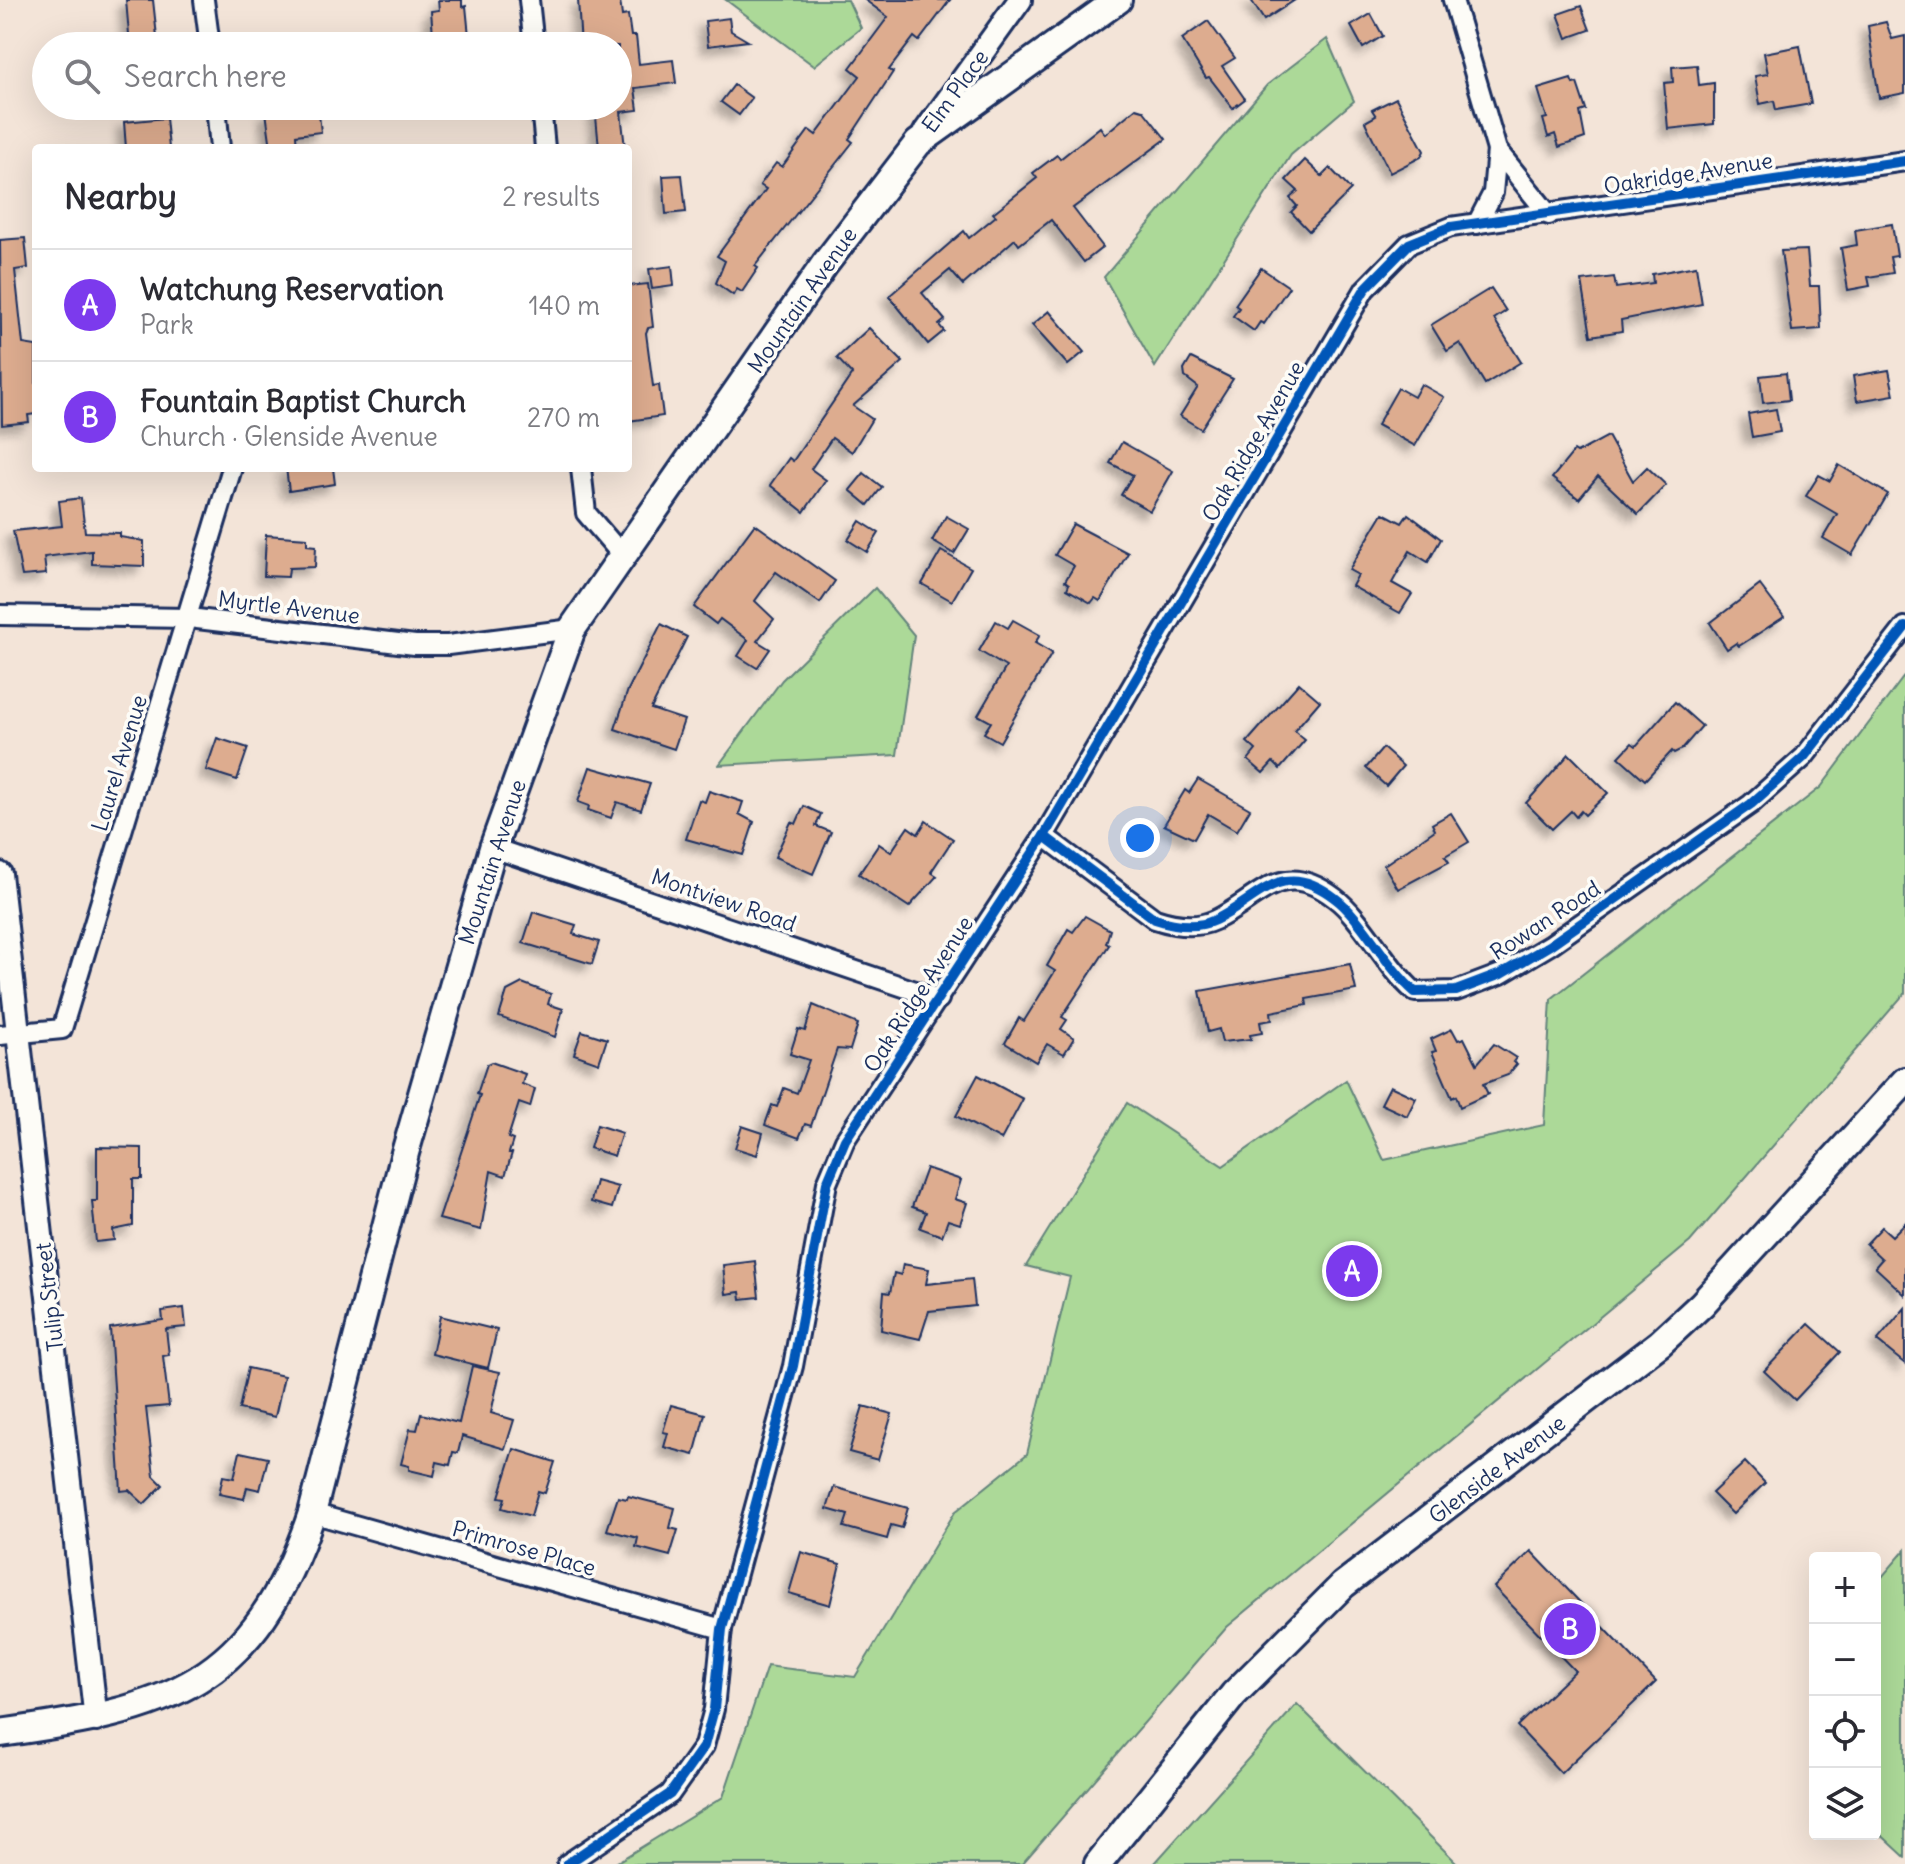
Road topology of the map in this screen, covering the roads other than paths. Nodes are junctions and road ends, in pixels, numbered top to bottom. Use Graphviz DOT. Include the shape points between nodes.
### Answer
graph roads {
  1 [pos="204,0"];
  2 [pos="529,0"];
  3 [pos="1020,0"];
  4 [pos="1118,0"];
  5 [pos="1453,0"];
  6 [pos="208,32"];
  7 [pos="532,32"];
  8 [pos="217,120"];
  9 [pos="542,120"];
  10 [pos="918,143"];
  11 [pos="220,144"];
  12 [pos="545,144"];
  13 [pos="1497,150"];
  14 [pos="1905,161"];
  15 [pos="1549,215"];
  16 [pos="1477,224"];
  17 [pos="231,472"];
  18 [pos="581,472"];
  19 [pos="622,555"];
  20 [pos="0,615"];
  21 [pos="189,618"];
  22 [pos="1905,627"];
  23 [pos="572,629"];
  24 [pos="1044,836"];
  25 [pos="493,848"];
  26 [pos="0,874"];
  27 [pos="939,999"];
  28 [pos="9,1035"];
  29 [pos="1905,1081"];
  30 [pos="312,1513"];
  31 [pos="722,1629"];
  32 [pos="96,1720"];
  33 [pos="0,1733"];
  34 [pos="567,1864"];
  35 [pos="1098,1864"];
  1 -- 6 [label="street"];
  2 -- 7 [label="street"];
  3 -- 10 [label="street, Elm Place"];
  4 -- 10 [label="main road, Mountain Avenue"];
  5 -- 13 [label="street"];
  8 -- 11 [label="street"];
  9 -- 12 [label="street"];
  10 -- 19 [label="main road, Mountain Avenue" via="825,264"];
  13 -- 15 [label="street"];
  13 -- 16 [label="street" via="1493,193"];
  14 -- 15 [label="street, Oakridge Avenue"];
  15 -- 16 [label="street, Oakridge Avenue"];
  16 -- 24 [label="street, Oak Ridge Avenue" via="1451,227 1409,244 1365,289"];
  17 -- 21 [label="street, Laurel Avenue"];
  18 -- 19 [label="street" via="586,513"];
  19 -- 23 [label="main road, Mountain Avenue"];
  20 -- 21 [label="street, Myrtle Avenue"];
  21 -- 23 [label="street, Myrtle Avenue" via="415,645"];
  21 -- 28 [label="street, Laurel Avenue" via="62,1029"];
  22 -- 24 [label="street, Rowan Road" via="1804,757 1751,804 1550,945 1501,974 1456,991 1415,992 1337,898 1310,884 1284,879 1213,921 1173,925 1155,919"];
  23 -- 25 [label="main road, Mountain Avenue"];
  24 -- 27 [label="street, Oak Ridge Avenue"];
  25 -- 27 [label="street, Montview Road"];
  25 -- 30 [label="main road, Mountain Avenue" via="405,1153"];
  26 -- 28 [label="street, Tulip Street"];
  27 -- 31 [label="street, Oak Ridge Avenue" via="845,1140 827,1183 793,1366"];
  28 -- 32 [label="street, Tulip Street"];
  29 -- 35 [label="main road, Glenside Avenue" via="1702,1304 1660,1343 1343,1585 1306,1620 1234,1694"];
  30 -- 31 [label="street, Primrose Place"];
  30 -- 32 [label="main road, Mountain Avenue" via="284,1582 229,1657 170,1695"];
  31 -- 34 [label="street, Oak Ridge Avenue" via="710,1729 690,1768 670,1794"];
  32 -- 33 [label="main road, Mountain Avenue"];
}
